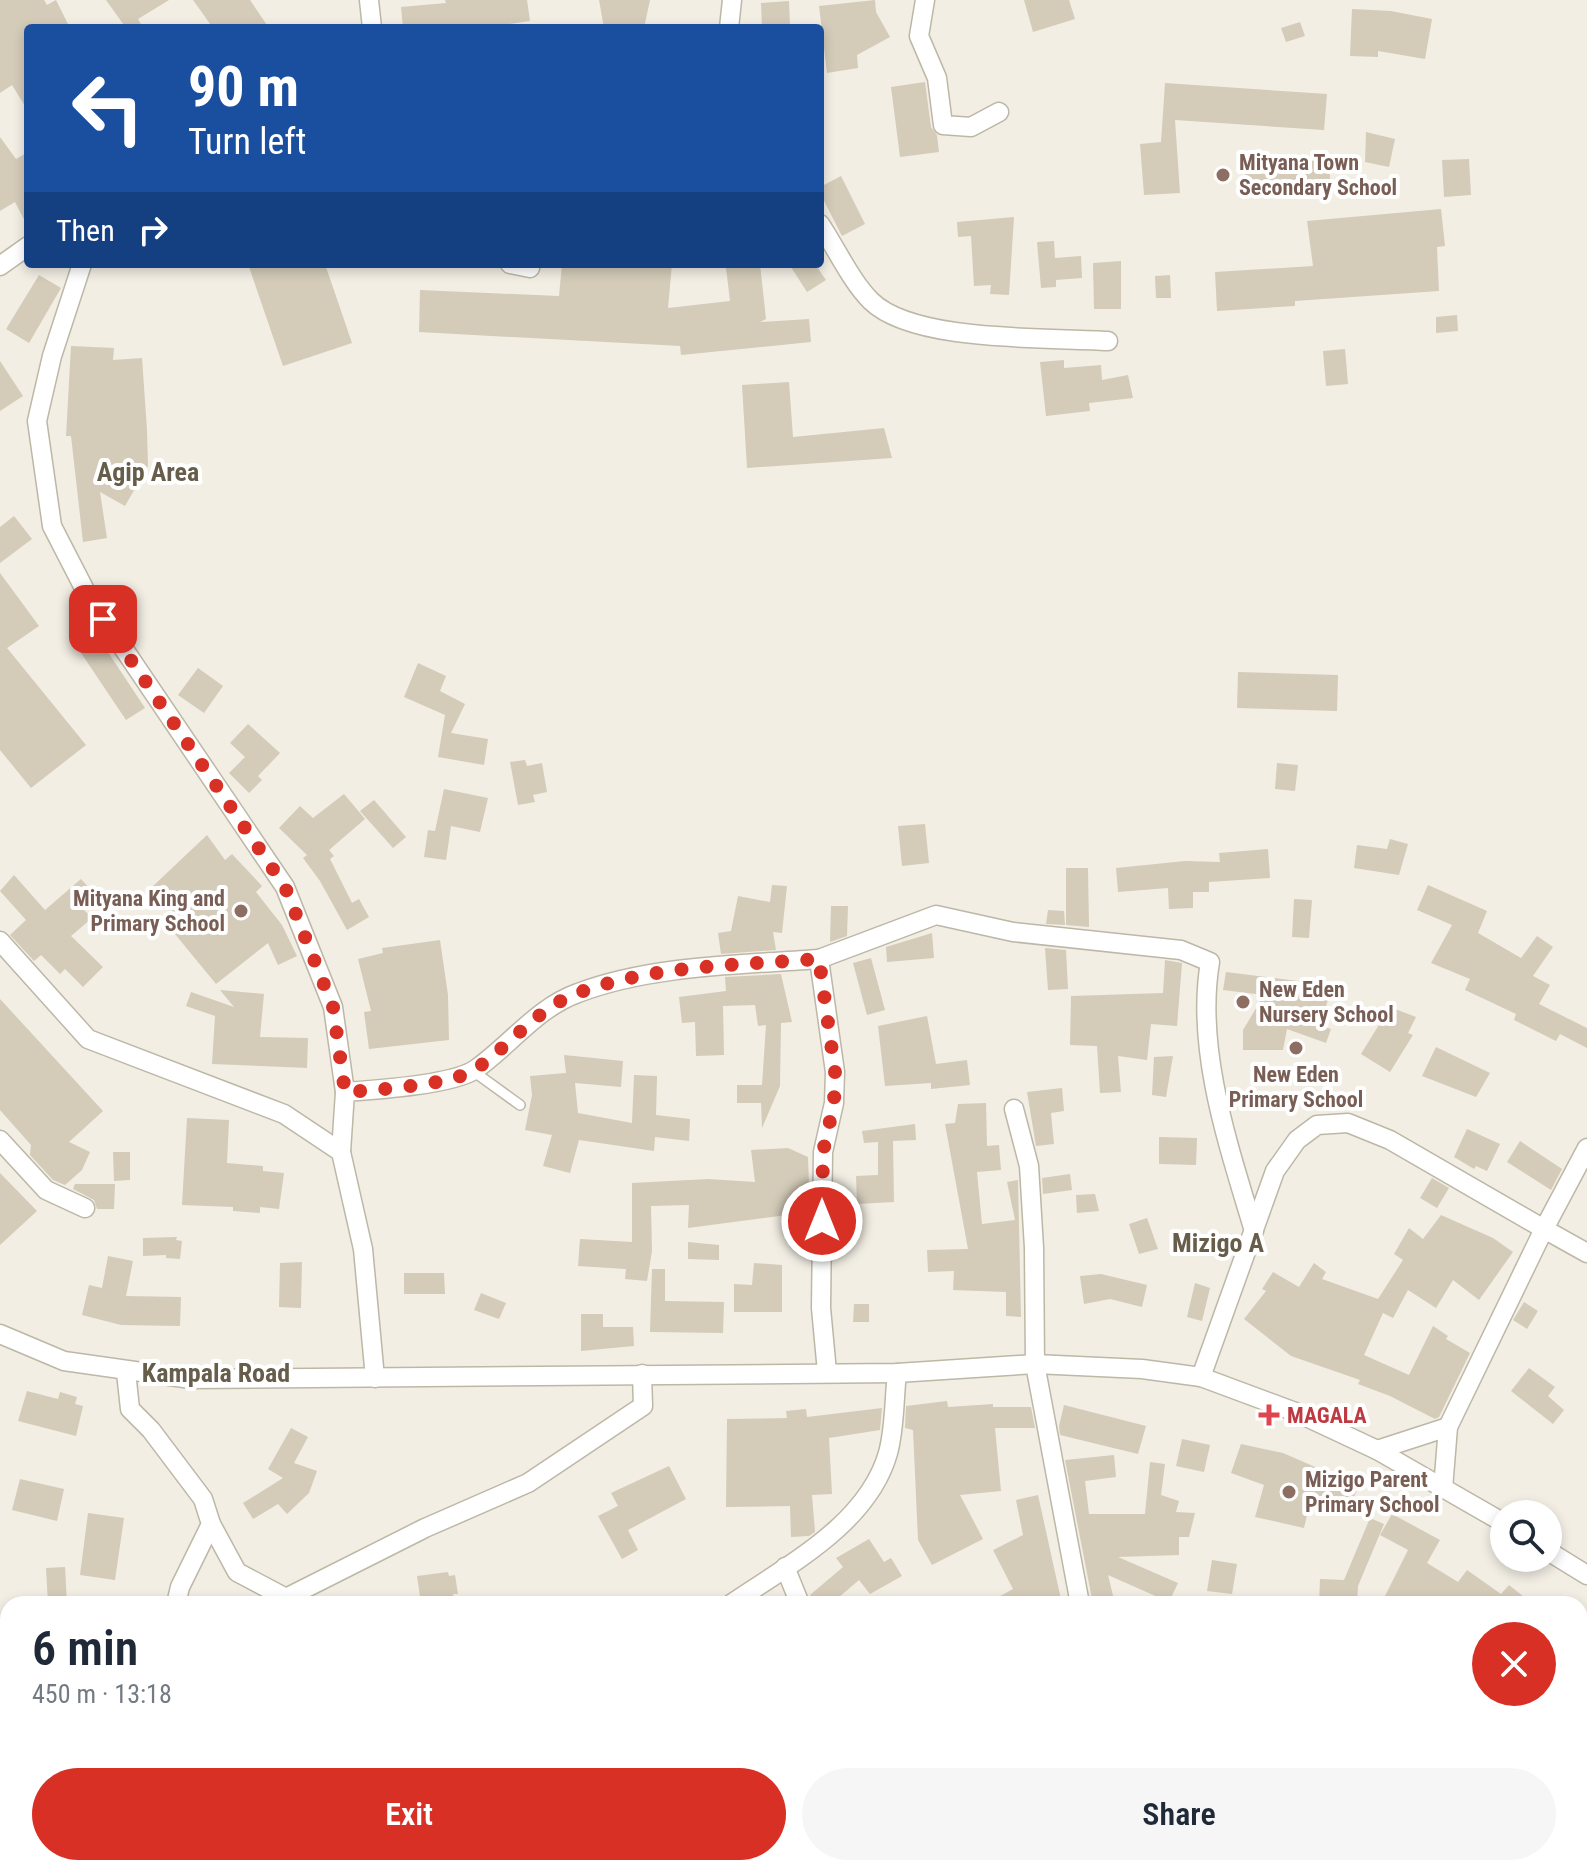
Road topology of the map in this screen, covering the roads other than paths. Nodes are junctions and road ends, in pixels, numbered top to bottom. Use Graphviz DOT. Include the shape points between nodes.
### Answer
graph roads {
  1 [pos="369,0"];
  2 [pos="732,0"];
  3 [pos="925,0"];
  4 [pos="372,24"];
  5 [pos="729,24"];
  6 [pos="999,112"];
  7 [pos="824,230"];
  8 [pos="24,249"];
  9 [pos="0,266"];
  10 [pos="81,268"];
  11 [pos="1108,341"];
  12 [pos="0,941"];
  13 [pos="819,959"];
  14 [pos="473,1071"];
  15 [pos="345,1092"];
  16 [pos="520,1105"];
  17 [pos="1014,1109"];
  18 [pos="0,1140"];
  19 [pos="1587,1148"];
  20 [pos="341,1152"];
  21 [pos="85,1208"];
  22 [pos="1544,1229"];
  23 [pos="1254,1231"];
  24 [pos="1587,1253"];
  25 [pos="0,1334"];
  26 [pos="1035,1364"];
  27 [pos="126,1372"];
  28 [pos="827,1372"];
  29 [pos="897,1373"];
  30 [pos="642,1374"];
  31 [pos="1201,1377"];
  32 [pos="375,1378"];
  33 [pos="1448,1427"];
  34 [pos="1377,1450"];
  35 [pos="1443,1489"];
  36 [pos="1490,1515"];
  37 [pos="211,1524"];
  38 [pos="1562,1560"];
  39 [pos="785,1567"];
  40 [pos="1587,1575"];
  41 [pos="178,1596"];
  42 [pos="278,1596"];
  43 [pos="296,1596"];
  44 [pos="743,1596"];
  45 [pos="797,1596"];
  46 [pos="1078,1596"];
  1 -- 4 [label="street"];
  2 -- 5 [label="street"];
  3 -- 6 [label="street" via="919,36 937,78 943,125 971,127"];
  7 -- 11 [label="street" via="871,300 903,322 952,332"];
  8 -- 9 [label="street"];
  10 -- 15 [label="street" via="37,421 52,526 88,596 285,887 333,1007"];
  12 -- 20 [label="street" via="88,1039 284,1114"];
  13 -- 14 [label="street" via="666,973 575,994 536,1018"];
  13 -- 23 [label="street" via="936,915 1013,932 1181,950 1210,962 1206,984 1215,1101"];
  13 -- 28 [label="street" via="835,1072 823,1152 821,1308"];
  14 -- 15 [label="street" via="392,1090"];
  14 -- 16 [label="lane"];
  15 -- 20 [label="street"];
  17 -- 26 [label="street" via="1029,1166"];
  18 -- 21 [label="street" via="46,1190"];
  19 -- 22 [label="street"];
  20 -- 32 [label="street" via="363,1249"];
  22 -- 23 [label="street" via="1390,1140 1348,1123 1317,1125 1297,1140 1275,1171"];
  22 -- 24 [label="street"];
  22 -- 33 [label="street"];
  23 -- 31 [label="street"];
  25 -- 27 [label="street" via="64,1361"];
  26 -- 29 [label="street"];
  26 -- 31 [label="street"];
  26 -- 46 [label="street"];
  27 -- 32 [label="street" via="191,1379"];
  27 -- 37 [label="street" via="130,1409 203,1499"];
  28 -- 29 [label="street"];
  28 -- 30 [label="street"];
  29 -- 39 [label="street" via="888,1453 866,1499 838,1528"];
  30 -- 32 [label="street"];
  30 -- 43 [label="street" via="643,1406 528,1483 425,1528"];
  31 -- 34 [label="street"];
  33 -- 34 [label="street"];
  33 -- 35 [label="street"];
  34 -- 35 [label="street"];
  35 -- 36 [label="street"];
  37 -- 41 [label="street"];
  37 -- 42 [label="street" via="237,1572"];
  38 -- 40 [label="street"];
  39 -- 44 [label="street"];
  39 -- 45 [label="street"];
}
